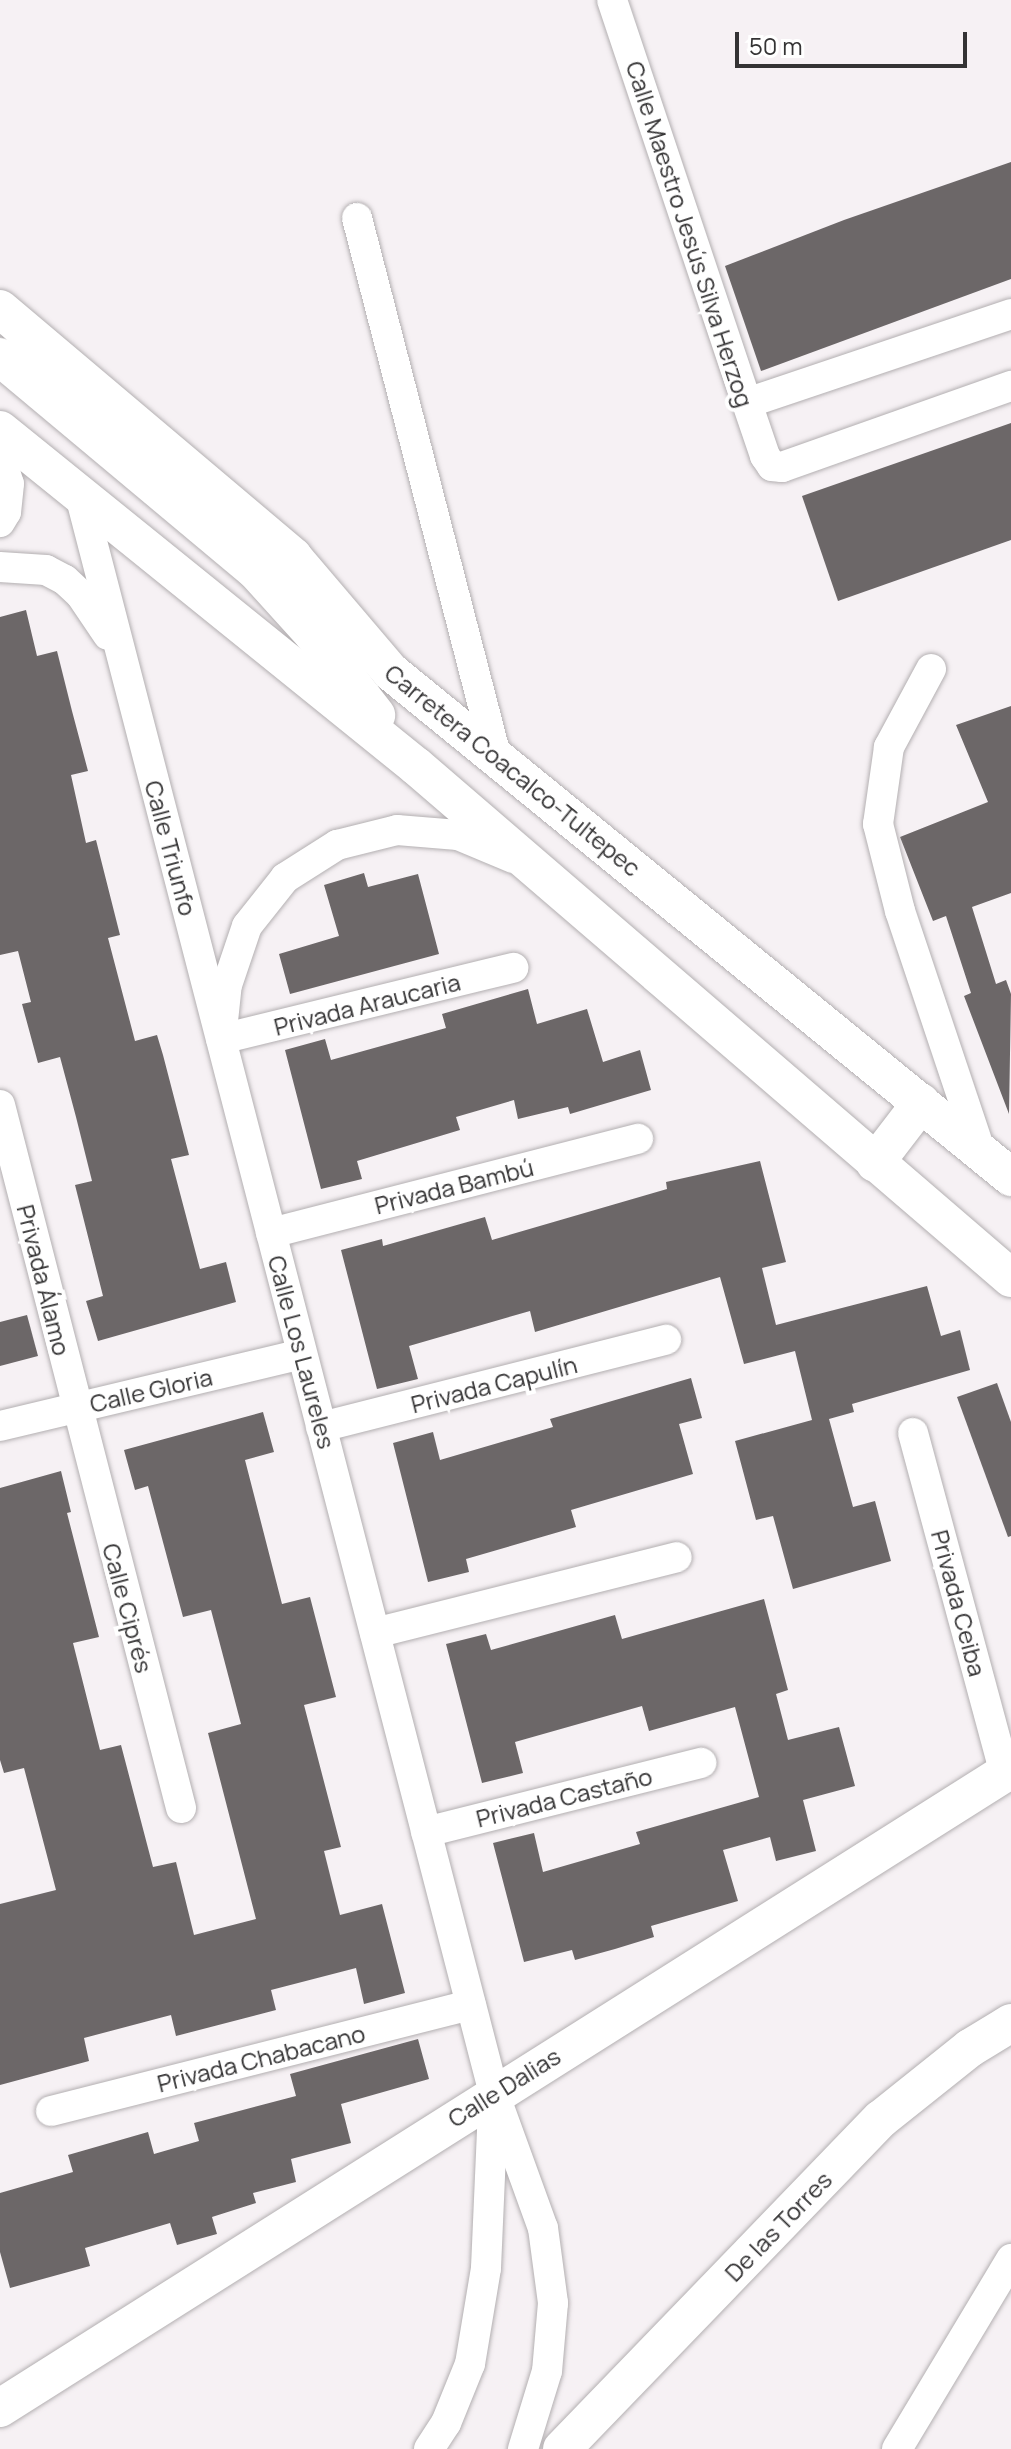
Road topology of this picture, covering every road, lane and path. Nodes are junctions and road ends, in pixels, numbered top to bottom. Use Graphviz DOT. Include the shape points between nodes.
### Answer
graph roads {
  1 [pos="612,0"];
  2 [pos="357,218"];
  3 [pos="0,309"];
  4 [pos="1011,314"];
  5 [pos="0,357"];
  6 [pos="1011,386"];
  7 [pos="747,403"];
  8 [pos="0,430"];
  9 [pos="0,455"];
  10 [pos="80,495"];
  11 [pos="0,522"];
  12 [pos="0,567"];
  13 [pos="122,656"];
  14 [pos="931,669"];
  15 [pos="496,756"];
  16 [pos="416,766"];
  17 [pos="531,865"];
  18 [pos="513,968"];
  19 [pos="221,1039"];
  20 [pos="921,1103"];
  21 [pos="0,1105"];
  22 [pos="638,1139"];
  23 [pos="981,1153"];
  24 [pos="875,1163"];
  25 [pos="1011,1177"];
  26 [pos="271,1233"];
  27 [pos="1011,1278"];
  28 [pos="666,1340"];
  29 [pos="302,1354"];
  30 [pos="76,1408"];
  31 [pos="0,1426"];
  32 [pos="321,1427"];
  33 [pos="913,1433"];
  34 [pos="677,1557"];
  35 [pos="375,1633"];
  36 [pos="701,1763"];
  37 [pos="1008,1771"];
  38 [pos="181,1808"];
  39 [pos="426,1832"];
  40 [pos="471,2005"];
  41 [pos="1011,2023"];
  42 [pos="494,2093"];
  43 [pos="51,2111"];
  44 [pos="1011,2259"];
  45 [pos="0,2408"];
  46 [pos="429,2449"];
  47 [pos="523,2449"];
  48 [pos="562,2449"];
  49 [pos="897,2449"];
  1 -- 7 [label="street, Calle Maestro Jesús Silva Herzog"];
  2 -- 15 [label="street"];
  3 -- 15 [label="main road, Carretera Coacalco-Tultepec" via="293,557 391,672"];
  4 -- 7 [label="street"];
  5 -- 16 [label="main road" via="255,570 313,634"];
  6 -- 7 [label="street, Calle Maestro Jesús Silva Herzog" via="782,467 772,466 765,456"];
  8 -- 10 [label="main road"];
  9 -- 11 [label="street" via="9,484"];
  10 -- 13 [label="street, Calle Triunfo"];
  10 -- 16 [label="main road"];
  12 -- 13 [label="street, Calle Triunfo" via="46,570 65,580"];
  13 -- 19 [label="street, Calle Triunfo"];
  14 -- 23 [label="street" via="889,747 878,824 900,911"];
  15 -- 20 [label="main road, Carretera Coacalco-Tultepec"];
  16 -- 17 [label="main road"];
  17 -- 19 [label="street, Calle Los Laureles" via="458,835 397,830 337,845 285,878 247,926 227,985"];
  17 -- 24 [label="main road"];
  18 -- 19 [label="street, Privada Araucaria"];
  19 -- 26 [label="street, Calle Los Laureles"];
  20 -- 23 [label="main road, Carretera Coacalco-Tultepec"];
  20 -- 24 [label="main road"];
  21 -- 30 [label="street, Privada Álamo"];
  22 -- 26 [label="street, Privada Bambú"];
  23 -- 25 [label="main road, Carretera Coacalco-Tultepec"];
  24 -- 27 [label="main road"];
  26 -- 29 [label="street, Calle Los Laureles"];
  28 -- 32 [label="street, Privada Capulín"];
  29 -- 30 [label="street, Calle Gloria"];
  29 -- 32 [label="street, Calle Los Laureles"];
  30 -- 31 [label="street, Calle Gloria"];
  30 -- 38 [label="street, Calle Ciprés"];
  32 -- 35 [label="street, Calle Los Laureles"];
  33 -- 37 [label="street, Privada Ceiba"];
  34 -- 35 [label="street"];
  35 -- 39 [label="street, Calle Los Laureles"];
  36 -- 39 [label="street, Privada Castaño"];
  37 -- 42 [label="main road, Calle Dalias"];
  39 -- 40 [label="street, Calle Los Laureles"];
  40 -- 42 [label="street, Calle Los Laureles"];
  40 -- 43 [label="street, Privada Chabacano"];
  41 -- 48 [label="main road, De las Torres" via="970,2048 881,2119"];
  42 -- 45 [label="main road, Calle Dalias"];
  42 -- 46 [label="street" via="486,2268 470,2364 446,2423"];
  42 -- 47 [label="street" via="543,2228 553,2303 547,2371"];
  44 -- 49 [label="street"];
}
